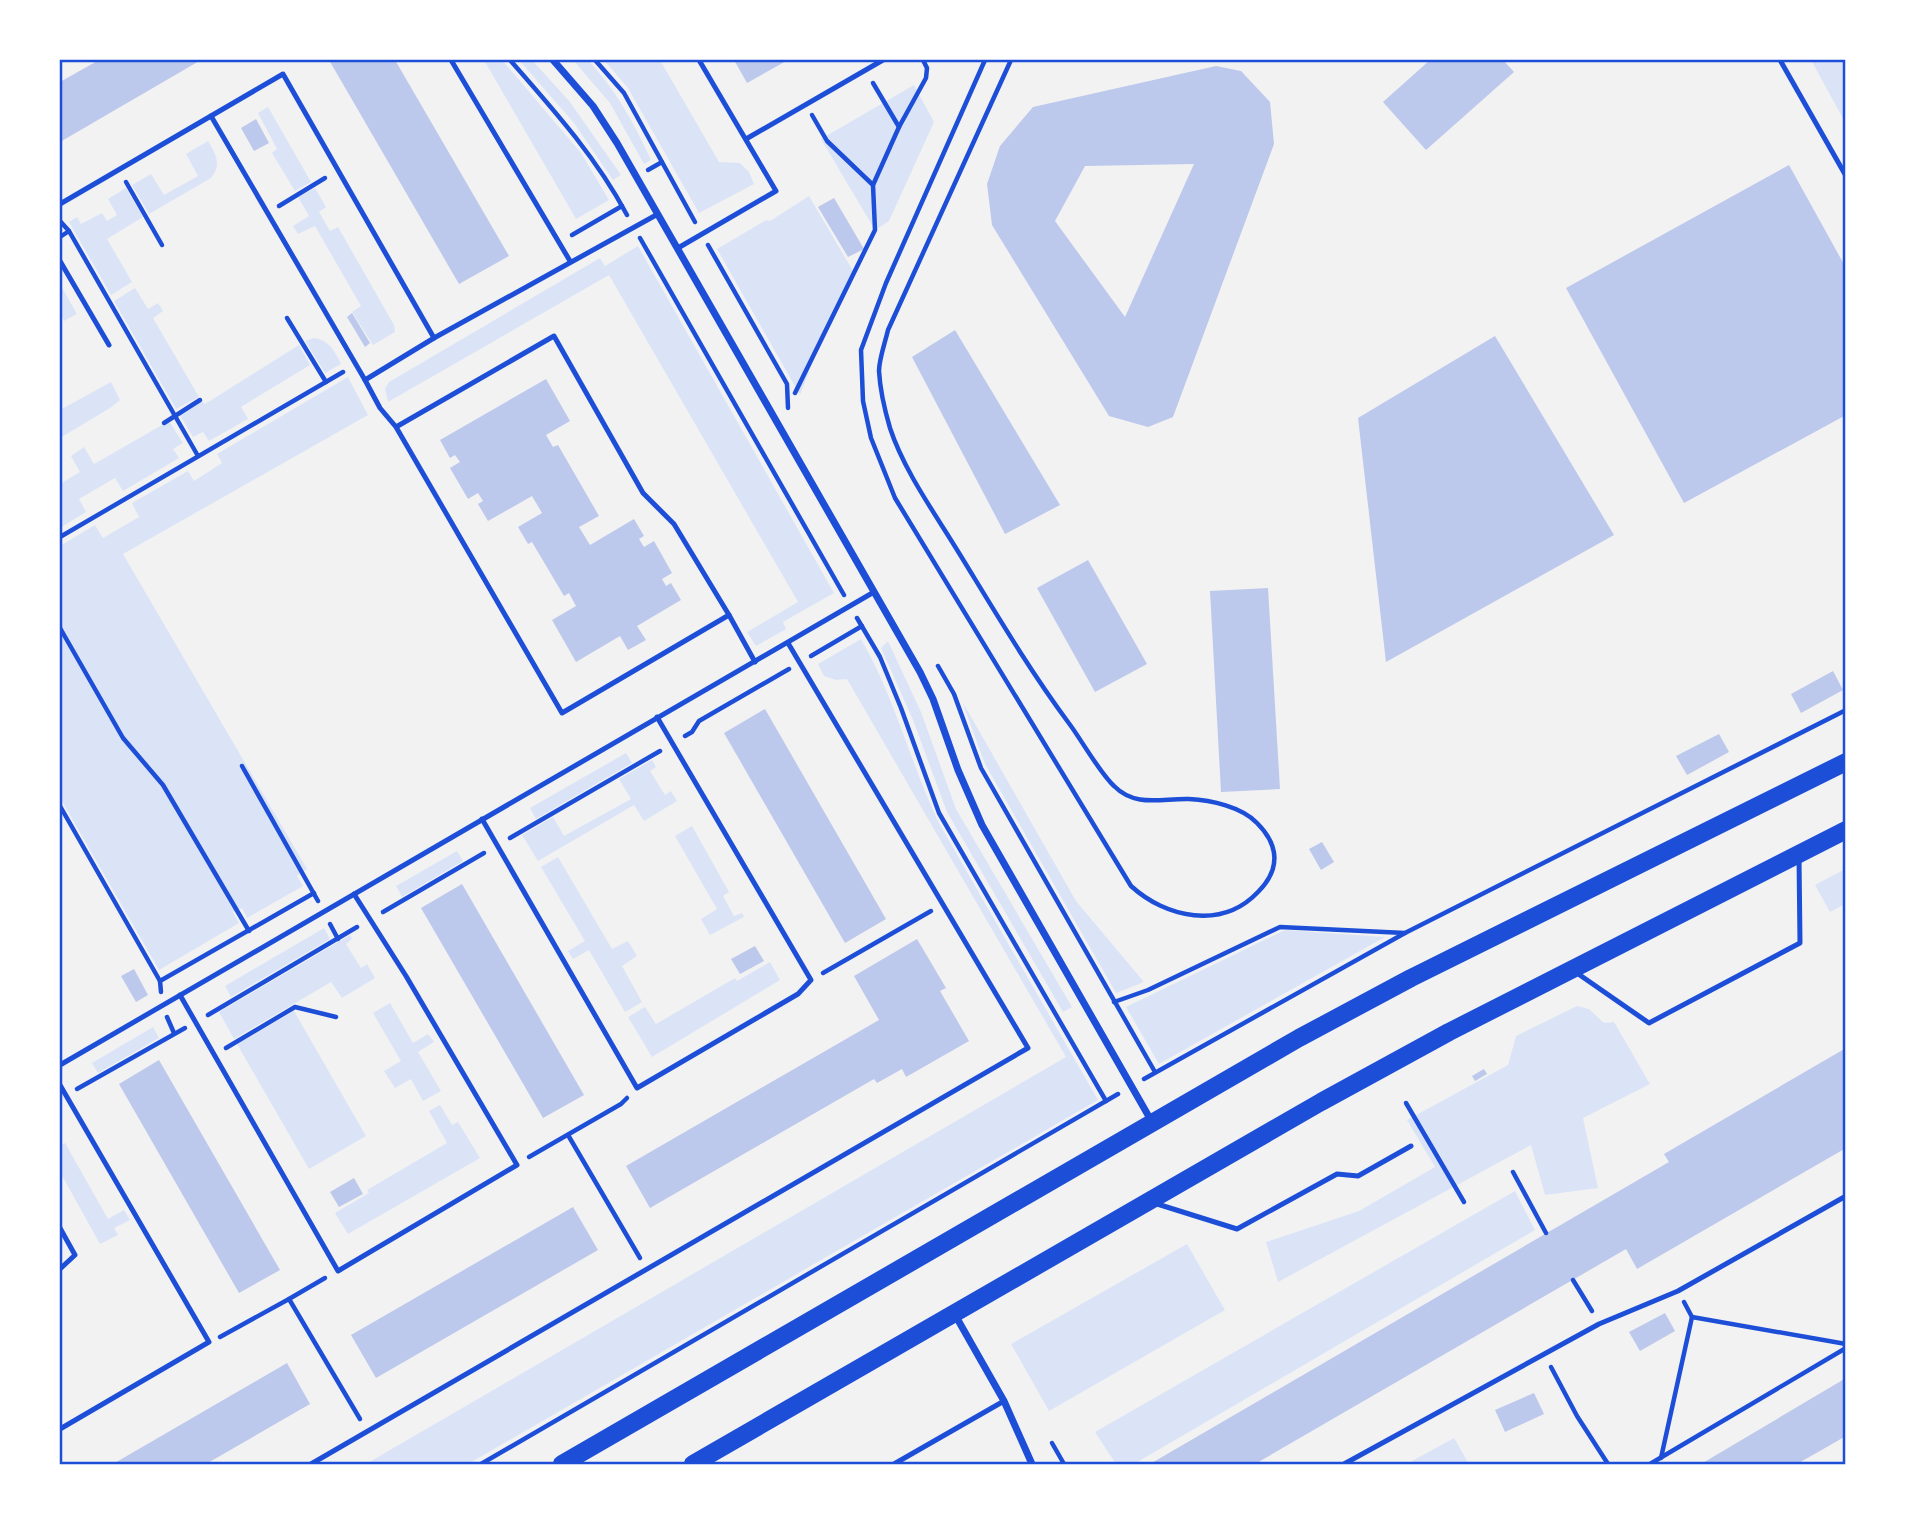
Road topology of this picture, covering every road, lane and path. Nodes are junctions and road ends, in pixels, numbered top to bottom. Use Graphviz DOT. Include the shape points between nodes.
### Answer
graph roads {
  1 [pos="451,60"];
  2 [pos="510,60"];
  3 [pos="553,60"];
  4 [pos="699,60"];
  5 [pos="883,60"];
  6 [pos="922,60"];
  7 [pos="985,60"];
  8 [pos="1011,60"];
  9 [pos="1780,60"];
  10 [pos="865,70"];
  11 [pos="806,104"];
  12 [pos="211,116"];
  13 [pos="899,127"];
  14 [pos="746,139"];
  15 [pos="119,169"];
  16 [pos="338,170"];
  17 [pos="1846,176"];
  18 [pos="873,185"];
  19 [pos="60,204"];
  20 [pos="622,206"];
  21 [pos="267,213"];
  22 [pos="658,214"];
  23 [pos="60,221"];
  24 [pos="633,226"];
  25 [pos="69,231"];
  26 [pos="60,237"];
  27 [pos="559,243"];
  28 [pos="162,245"];
  29 [pos="678,248"];
  30 [pos="60,261"];
  31 [pos="570,261"];
  32 [pos="287,318"];
  33 [pos="434,338"];
  34 [pos="109,345"];
  35 [pos="356,364"];
  36 [pos="365,380"];
  37 [pos="326,382"];
  38 [pos="795,393"];
  39 [pos="200,400"];
  40 [pos="174,415"];
  41 [pos="163,423"];
  42 [pos="396,427"];
  43 [pos="198,456"];
  44 [pos="60,537"];
  45 [pos="874,592"];
  46 [pos="850,606"];
  47 [pos="729,615"];
  48 [pos="862,626"];
  49 [pos="60,628"];
  50 [pos="788,643"];
  51 [pos="755,662"];
  52 [pos="800,663"];
  53 [pos="1846,710"];
  54 [pos="657,717"];
  55 [pos="673,744"];
  56 [pos="1846,762"];
  57 [pos="242,766"];
  58 [pos="60,806"];
  59 [pos="482,819"];
  60 [pos="1846,830"];
  61 [pos="497,845"];
  62 [pos="1798,854"];
  63 [pos="314,893"];
  64 [pos="354,894"];
  65 [pos="943,903"];
  66 [pos="323,912"];
  67 [pos="370,920"];
  68 [pos="248,930"];
  69 [pos="1405,933"];
  70 [pos="338,939"];
  71 [pos="1572,969"];
  72 [pos="160,981"];
  73 [pos="811,981"];
  74 [pos="180,995"];
  75 [pos="1114,1002"];
  76 [pos="162,1006"];
  77 [pos="336,1017"];
  78 [pos="195,1022"];
  79 [pos="214,1055"];
  80 [pos="60,1065"];
  81 [pos="60,1085"];
  82 [pos="1132,1087"];
  83 [pos="637,1088"];
  84 [pos="66,1096"];
  85 [pos="1106,1101"];
  86 [pos="1406,1103"];
  87 [pos="1152,1123"];
  88 [pos="568,1135"];
  89 [pos="1411,1146"];
  90 [pos="517,1165"];
  91 [pos="1513,1172"];
  92 [pos="1846,1196"];
  93 [pos="1147,1201"];
  94 [pos="1464,1202"];
  95 [pos="60,1228"];
  96 [pos="1546,1233"];
  97 [pos="647,1268"];
  98 [pos="60,1269"];
  99 [pos="338,1271"];
  100 [pos="1573,1280"];
  101 [pos="289,1299"];
  102 [pos="954,1313"];
  103 [pos="1599,1324"];
  104 [pos="209,1342"];
  105 [pos="1846,1346"];
  106 [pos="1544,1354"];
  107 [pos="1004,1401"];
  108 [pos="60,1429"];
  109 [pos="368,1432"];
  110 [pos="1052,1443"];
  111 [pos="1661,1458"];
  112 [pos="311,1465"];
  113 [pos="481,1465"];
  114 [pos="562,1465"];
  115 [pos="693,1465"];
  116 [pos="894,1465"];
  117 [pos="1032,1465"];
  118 [pos="1064,1465"];
  119 [pos="1344,1465"];
  120 [pos="1608,1465"];
  121 [pos="1650,1465"];
  1 -- 27 [label="lane"];
  2 -- 20 [label="path" via="576,135"];
  3 -- 22 [label="street" via="593,106"];
  4 -- 14 [label="lane"];
  5 -- 10 [label="lane"];
  6 -- 13 [label="path" via="926,78"];
  7 -- 8 [label="path" via="861,350 863,401 871,438 895,498 1131,886 1161,908 1187,916 1222,914 1250,900 1268,878 1275,848 1268,836 1242,811 1188,799 1134,799 1114,786 1050,700 922,494 891,429 879,370 888,330"];
  9 -- 17 [label="lane"];
  10 -- 11 [label="lane"];
  10 -- 13 [label="path"];
  11 -- 14 [label="lane"];
  11 -- 18 [label="path" via="827,141"];
  12 -- 15 [label="lane"];
  12 -- 16 [label="lane" via="283,74"];
  12 -- 21 [label="lane"];
  13 -- 18 [label="path"];
  14 -- 29 [label="lane" via="776,191"];
  15 -- 19 [label="lane"];
  15 -- 28 [label="path"];
  16 -- 21 [label="path"];
  16 -- 33 [label="lane"];
  18 -- 38 [label="path" via="874,230"];
  20 -- 24 [label="path"];
  20 -- 27 [label="path"];
  21 -- 35 [label="lane"];
  22 -- 24 [label="lane"];
  22 -- 29 [label="street"];
  23 -- 25 [label="path"];
  24 -- 31 [label="lane"];
  24 -- 46 [label="path"];
  25 -- 26 [label="path"];
  25 -- 40 [label="path"];
  27 -- 31 [label="lane"];
  29 -- 45 [label="street"];
  30 -- 34 [label="lane"];
  31 -- 33 [label="lane"];
  32 -- 37 [label="path"];
  33 -- 36 [label="lane"];
  35 -- 36 [label="lane"];
  35 -- 37 [label="path"];
  36 -- 42 [label="lane"];
  37 -- 43 [label="path"];
  39 -- 40 [label="path"];
  40 -- 41 [label="path"];
  40 -- 43 [label="path"];
  42 -- 47 [label="lane" via="554,337 643,493 674,524"];
  42 -- 47 [label="lane" via="562,713"];
  43 -- 44 [label="path"];
  45 -- 46 [label="lane"];
  45 -- 82 [label="street" via="933,699 982,825"];
  46 -- 48 [label="path"];
  46 -- 50 [label="lane"];
  47 -- 51 [label="lane"];
  48 -- 52 [label="path"];
  48 -- 85 [label="path" via="880,657 939,813"];
  49 -- 68 [label="path" via="123,738 163,785"];
  50 -- 51 [label="lane"];
  50 -- 52 [label="lane"];
  51 -- 54 [label="lane"];
  52 -- 55 [label="path" via="699,722"];
  52 -- 65 [label="lane"];
  53 -- 69 [label="path"];
  54 -- 55 [label="lane"];
  54 -- 59 [label="lane"];
  55 -- 61 [label="path"];
  55 -- 73 [label="lane"];
  56 -- 87 [label="main road" via="1411,978"];
  57 -- 63 [label="path"];
  58 -- 72 [label="path"];
  59 -- 61 [label="lane"];
  59 -- 64 [label="lane"];
  60 -- 62 [label="main road"];
  61 -- 67 [label="path"];
  61 -- 83 [label="lane"];
  62 -- 71 [label="main road"];
  62 -- 71 [label="lane" via="1800,943 1649,1023"];
  63 -- 66 [label="path"];
  63 -- 68 [label="path"];
  64 -- 66 [label="lane"];
  64 -- 67 [label="lane"];
  65 -- 73 [label="path"];
  65 -- 97 [label="lane" via="1028,1048"];
  66 -- 70 [label="path"];
  66 -- 74 [label="lane"];
  67 -- 70 [label="path"];
  67 -- 90 [label="lane"];
  68 -- 72 [label="path"];
  69 -- 75 [label="path" via="1280,927"];
  69 -- 82 [label="path"];
  70 -- 78 [label="path"];
  71 -- 93 [label="main road" via="1321,1102"];
  72 -- 76 [label="path"];
  73 -- 83 [label="lane" via="798,995"];
  74 -- 76 [label="lane"];
  74 -- 78 [label="lane"];
  76 -- 80 [label="lane"];
  77 -- 79 [label="path" via="295,1007"];
  78 -- 79 [label="lane"];
  78 -- 84 [label="path"];
  79 -- 99 [label="lane"];
  81 -- 84 [label="lane"];
  82 -- 85 [label="path"];
  82 -- 87 [label="street"];
  83 -- 88 [label="path" via="621,1104"];
  84 -- 104 [label="lane"];
  85 -- 113 [label="path"];
  86 -- 94 [label="path"];
  87 -- 114 [label="main road"];
  88 -- 90 [label="path"];
  88 -- 97 [label="path"];
  89 -- 93 [label="lane" via="1358,1176 1337,1174 1237,1229"];
  90 -- 99 [label="lane"];
  91 -- 96 [label="path"];
  92 -- 103 [label="lane" via="1678,1291"];
  93 -- 102 [label="main road"];
  95 -- 98 [label="lane" via="75,1255"];
  97 -- 109 [label="lane"];
  99 -- 101 [label="path"];
  100 -- 103 [label="path"];
  101 -- 104 [label="path"];
  101 -- 109 [label="path"];
  102 -- 107 [label="street"];
  102 -- 115 [label="main road"];
  103 -- 106 [label="lane"];
  104 -- 108 [label="lane"];
  105 -- 111 [label="path"];
  105 -- 111 [label="path" via="1692,1317"];
  106 -- 119 [label="lane"];
  106 -- 120 [label="path"];
  107 -- 116 [label="lane"];
  107 -- 117 [label="street"];
  109 -- 112 [label="lane"];
  110 -- 118 [label="path"];
  111 -- 121 [label="path"];
}
